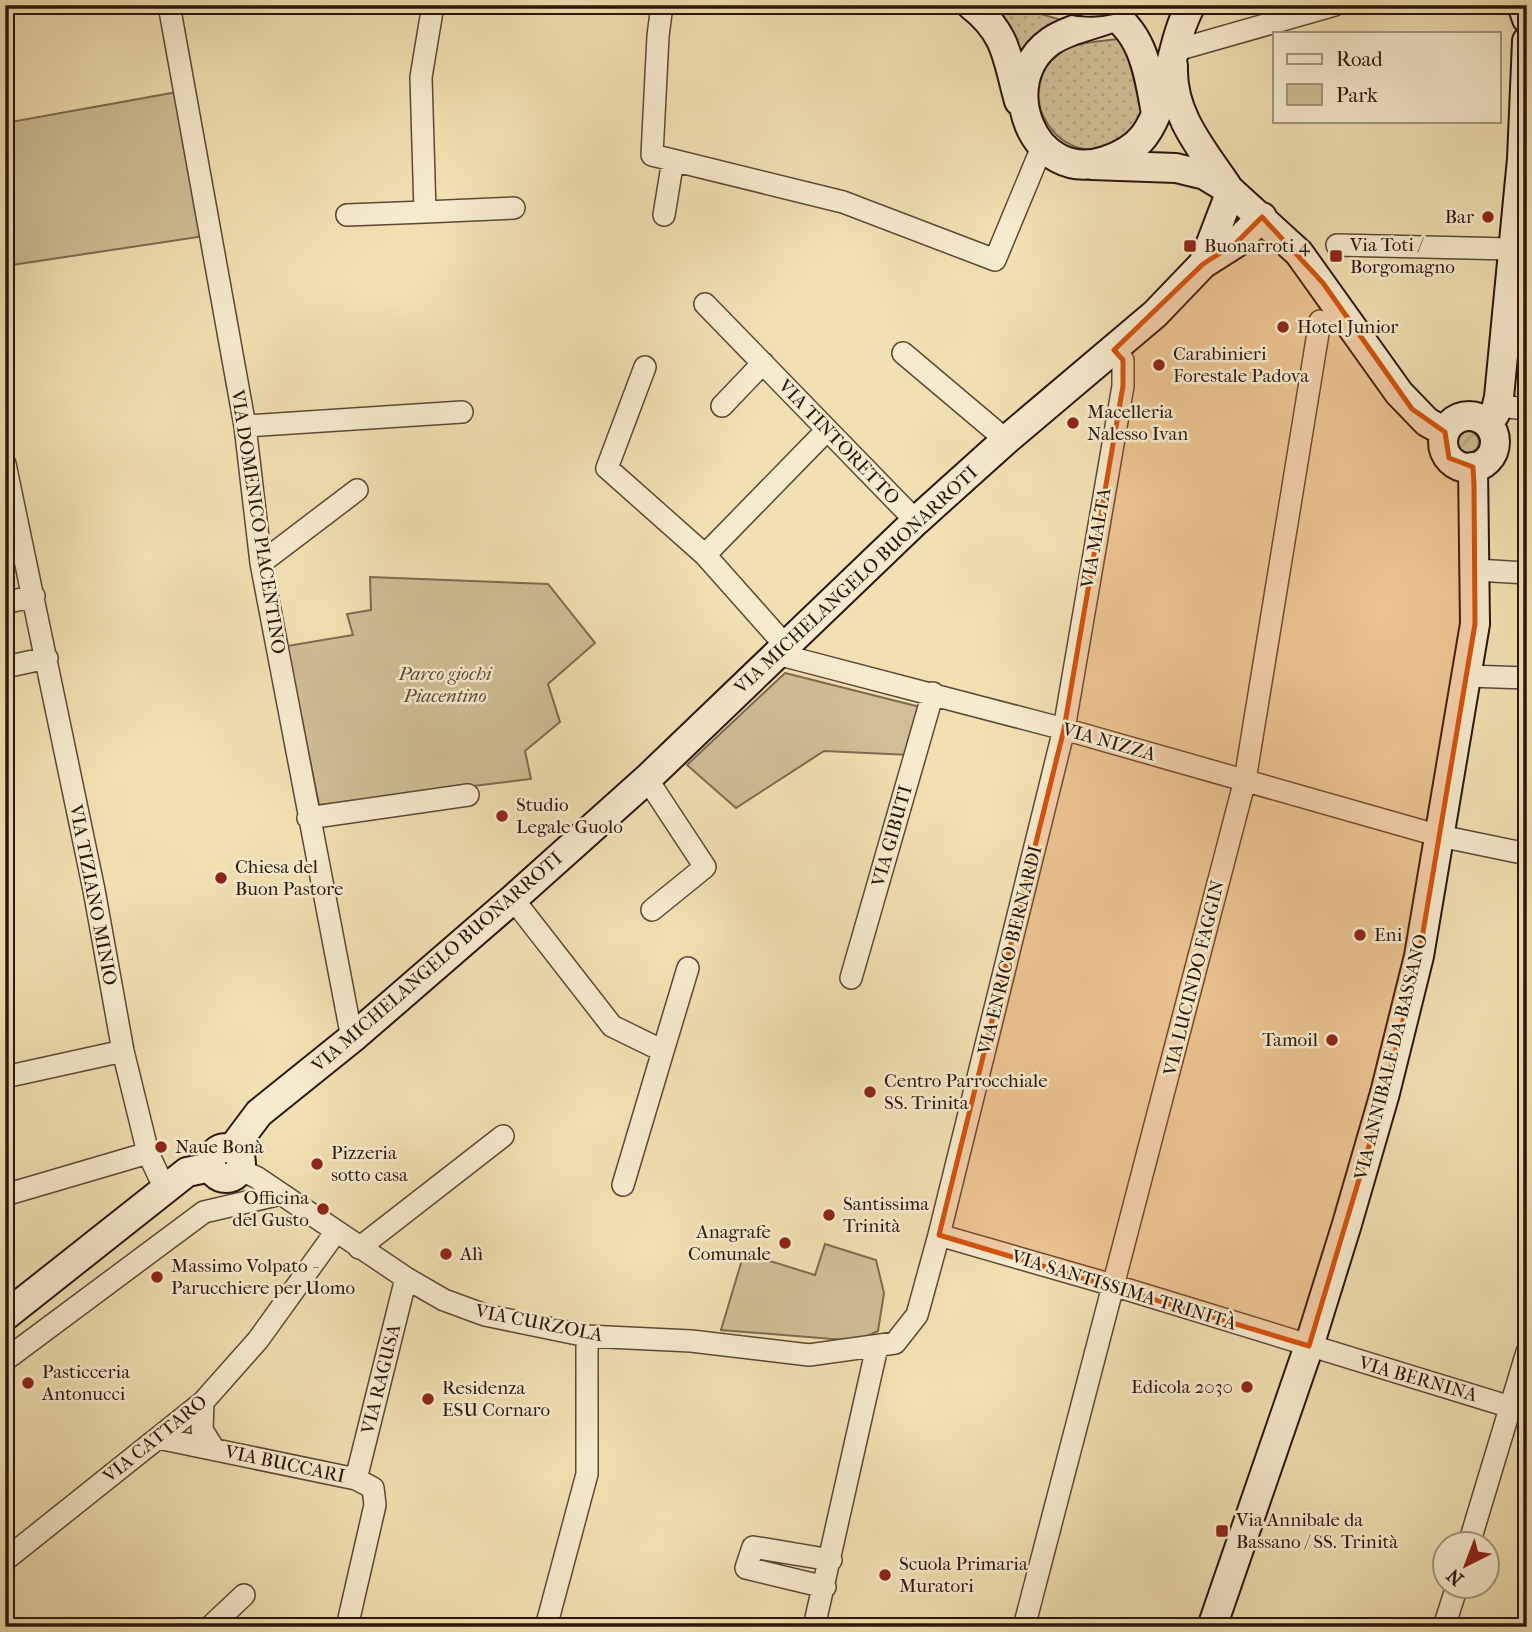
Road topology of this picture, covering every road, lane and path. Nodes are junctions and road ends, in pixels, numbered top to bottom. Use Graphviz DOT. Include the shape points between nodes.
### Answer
graph roads {
  1 [pos="169,5"];
  2 [pos="433,5"];
  3 [pos="663,5"];
  4 [pos="971,5"];
  5 [pos="1191,5"];
  6 [pos="1335,5"];
  7 [pos="1522,5"];
  8 [pos="1106,11"];
  9 [pos="1527,19"];
  10 [pos="1527,41"];
  11 [pos="1179,51"];
  12 [pos="1156,111"];
  13 [pos="1024,117"];
  14 [pos="1042,147"];
  15 [pos="673,160"];
  16 [pos="1085,166"];
  17 [pos="1231,191"];
  18 [pos="514,208"];
  19 [pos="425,212"];
  20 [pos="347,215"];
  21 [pos="664,215"];
  22 [pos="1262,217"];
  23 [pos="1337,245"];
  24 [pos="1511,249"];
  25 [pos="1203,264"];
  26 [pos="705,304"];
  27 [pos="1320,321"];
  28 [pos="1114,350"];
  29 [pos="903,353"];
  30 [pos="763,363"];
  31 [pos="645,368"];
  32 [pos="722,406"];
  33 [pos="1527,409"];
  34 [pos="462,412"];
  35 [pos="1492,415"];
  36 [pos="245,426"];
  37 [pos="827,430"];
  38 [pos="1445,432"];
  39 [pos="1006,440"];
  40 [pos="5,464"];
  41 [pos="1473,467"];
  42 [pos="358,490"];
  43 [pos="916,521"];
  44 [pos="12,530"];
  45 [pos="705,555"];
  46 [pos="261,564"];
  47 [pos="1476,570"];
  48 [pos="1527,573"];
  49 [pos="34,596"];
  50 [pos="5,603"];
  51 [pos="781,649"];
  52 [pos="47,658"];
  53 [pos="5,667"];
  54 [pos="1468,676"];
  55 [pos="1527,678"];
  56 [pos="933,693"];
  57 [pos="1064,729"];
  58 [pos="647,779"];
  59 [pos="1245,780"];
  60 [pos="468,795"];
  61 [pos="308,818"];
  62 [pos="1440,836"];
  63 [pos="1527,854"];
  64 [pos="513,899"];
  65 [pos="652,910"];
  66 [pos="688,968"];
  67 [pos="851,978"];
  68 [pos="356,1035"];
  69 [pos="124,1051"];
  70 [pos="663,1051"];
  71 [pos="5,1077"];
  72 [pos="503,1136"];
  73 [pos="148,1153"];
  74 [pos="236,1159"];
  75 [pos="623,1185"];
  76 [pos="165,1189"];
  77 [pos="281,1194"];
  78 [pos="5,1195"];
  79 [pos="335,1233"];
  80 [pos="939,1235"];
  81 [pos="359,1248"];
  82 [pos="406,1278"];
  83 [pos="1116,1286"];
  84 [pos="5,1315"];
  85 [pos="587,1336"];
  86 [pos="1309,1346"];
  87 [pos="877,1347"];
  88 [pos="1527,1352"];
  89 [pos="5,1360"];
  90 [pos="203,1402"];
  91 [pos="1519,1409"];
  92 [pos="158,1438"];
  93 [pos="214,1448"];
  94 [pos="356,1479"];
  95 [pos="1475,1530"];
  96 [pos="5,1560"];
  97 [pos="831,1560"];
  98 [pos="825,1587"];
  99 [pos="244,1595"];
  100 [pos="1453,1600"];
  101 [pos="1026,1626"];
  102 [pos="210,1627"];
  103 [pos="347,1627"];
  104 [pos="546,1627"];
  105 [pos="814,1627"];
  106 [pos="1212,1627"];
  107 [pos="1444,1627"];
  1 -- 36 [label="street, VIA DOMENICO PIACENTINO"];
  2 -- 19 [label="street" via="421,77"];
  3 -- 15 [label="street" via="652,155"];
  4 -- 13 [label="street" via="999,32"];
  5 -- 11 [label="street"];
  6 -- 11 [label="street"];
  7 -- 9 [label="street"];
  8 -- 12 [label="street" via="1134,34 1150,75"];
  8 -- 13 [label="street" via="1039,53 1026,80"];
  10 -- 24 [label="street" via="1522,159"];
  11 -- 12 [label="street"];
  11 -- 17 [label="street" via="1173,86 1181,113"];
  12 -- 16 [label="street" via="1134,147"];
  13 -- 14 [label="street"];
  14 -- 15 [label="street" via="995,260 843,202"];
  14 -- 16 [label="street"];
  15 -- 21 [label="street"];
  16 -- 17 [label="street" via="1176,168 1205,175"];
  17 -- 22 [label="street"];
  17 -- 25 [label="street, VIA MICHELANGELO BUONARROTI"];
  18 -- 19 [label="street"];
  19 -- 20 [label="street"];
  22 -- 25 [label="street, VIA MICHELANGELO BUONARROTI" via="1236,243"];
  22 -- 38 [label="street" via="1323,283 1412,409"];
  23 -- 24 [label="street"];
  24 -- 35 [label="street"];
  25 -- 28 [label="street, VIA MICHELANGELO BUONARROTI"];
  26 -- 30 [label="street, VIA TINTORETTO"];
  27 -- 59 [label="street, VIA LUCINDO FAGGIN"];
  28 -- 39 [label="street, VIA MICHELANGELO BUONARROTI"];
  28 -- 57 [label="street, VIA MALTA" via="1123,360 1123,386"];
  29 -- 39 [label="street"];
  30 -- 32 [label="street, VIA TINTORETTO"];
  30 -- 37 [label="street, VIA TINTORETTO"];
  31 -- 45 [label="street" via="607,468"];
  33 -- 35 [label="street"];
  34 -- 36 [label="street"];
  35 -- 38 [label="street" via="1458,418"];
  35 -- 41 [label="street" via="1492,453"];
  36 -- 46 [label="street, VIA DOMENICO PIACENTINO"];
  37 -- 43 [label="street, VIA TINTORETTO"];
  37 -- 45 [label="street"];
  38 -- 41 [label="street" via="1449,458"];
  39 -- 43 [label="street, VIA MICHELANGELO BUONARROTI"];
  40 -- 44 [label="street, VIA TIZIANO MINIO"];
  41 -- 47 [label="street, VIA ANNIBALE DA BASSANO"];
  42 -- 46 [label="street"];
  43 -- 51 [label="street, VIA MICHELANGELO BUONARROTI"];
  44 -- 49 [label="street, VIA TIZIANO MINIO"];
  45 -- 51 [label="street"];
  46 -- 61 [label="street, VIA DOMENICO PIACENTINO"];
  47 -- 48 [label="street"];
  47 -- 54 [label="street, VIA ANNIBALE DA BASSANO"];
  49 -- 50 [label="street"];
  49 -- 52 [label="street, VIA TIZIANO MINIO"];
  51 -- 56 [label="street, VIA NIZZA"];
  51 -- 58 [label="street, VIA MICHELANGELO BUONARROTI"];
  52 -- 53 [label="street"];
  52 -- 69 [label="street, VIA TIZIANO MINIO"];
  54 -- 55 [label="street"];
  54 -- 62 [label="street, VIA ANNIBALE DA BASSANO"];
  56 -- 57 [label="street, VIA NIZZA"];
  56 -- 67 [label="street, VIA GIBUTI"];
  57 -- 59 [label="street, VIA NIZZA"];
  57 -- 80 [label="street, VIA ENRICO BERNARDI"];
  58 -- 64 [label="street, VIA MICHELANGELO BUONARROTI"];
  58 -- 65 [label="street" via="705,867"];
  59 -- 62 [label="street, VIA NIZZA"];
  59 -- 83 [label="street, VIA LUCINDO FAGGIN"];
  60 -- 61 [label="street"];
  61 -- 68 [label="street, VIA DOMENICO PIACENTINO" via="350,1028"];
  62 -- 63 [label="street, VIA NIZZA"];
  62 -- 86 [label="street, VIA ANNIBALE DA BASSANO" via="1419,957 1385,1093"];
  64 -- 68 [label="street, VIA MICHELANGELO BUONARROTI"];
  64 -- 70 [label="street" via="612,1026"];
  66 -- 70 [label="street"];
  68 -- 74 [label="street, VIA MICHELANGELO BUONARROTI" via="259,1113"];
  69 -- 71 [label="street"];
  69 -- 73 [label="street, VIA TIZIANO MINIO"];
  70 -- 75 [label="street"];
  72 -- 81 [label="street"];
  73 -- 76 [label="street, VIA TIZIANO MINIO"];
  73 -- 78 [label="street"];
  74 -- 76 [label="street, VIA MICHELANGELO BUONARROTI" via="216,1151 211,1167 187,1172"];
  74 -- 77 [label="street, VIA CURZOLA"];
  76 -- 84 [label="street, VIA MICHELANGELO BUONARROTI"];
  77 -- 79 [label="street, VIA CURZOLA"];
  77 -- 89 [label="street" via="204,1212"];
  79 -- 81 [label="street, VIA CURZOLA"];
  79 -- 90 [label="street, VIA CATTARO" via="258,1340"];
  80 -- 83 [label="street, VIA SANTISSIMA TRINITÀ"];
  80 -- 87 [label="street, VIA ENRICO BERNARDI" via="917,1315 895,1343"];
  81 -- 82 [label="street, VIA CURZOLA"];
  82 -- 85 [label="street, VIA CURZOLA" via="444,1300 485,1315"];
  82 -- 94 [label="street, VIA RAGUSA"];
  83 -- 86 [label="street, VIA SANTISSIMA TRINITÀ"];
  83 -- 101 [label="street, VIA LUCINDO FAGGIN"];
  85 -- 87 [label="street, VIA CURZOLA" via="691,1341 810,1355"];
  85 -- 104 [label="street" via="587,1474"];
  86 -- 91 [label="street, VIA BERNINA"];
  86 -- 106 [label="street, VIA ANNIBALE DA BASSANO"];
  87 -- 97 [label="street"];
  88 -- 91 [label="street"];
  90 -- 92 [label="street, VIA CATTARO"];
  90 -- 93 [label="street, VIA BUCCARI" via="202,1430"];
  91 -- 95 [label="street"];
  92 -- 93 [label="street, VIA BUCCARI"];
  92 -- 96 [label="street, VIA CATTARO"];
  93 -- 94 [label="street, VIA BUCCARI"];
  94 -- 103 [label="street" via="373,1488 375,1505"];
  97 -- 98 [label="street"];
  97 -- 98 [label="street" via="753,1547 746,1568"];
  98 -- 105 [label="street"];
  99 -- 102 [label="street"];
  100 -- 107 [label="street"];
}
